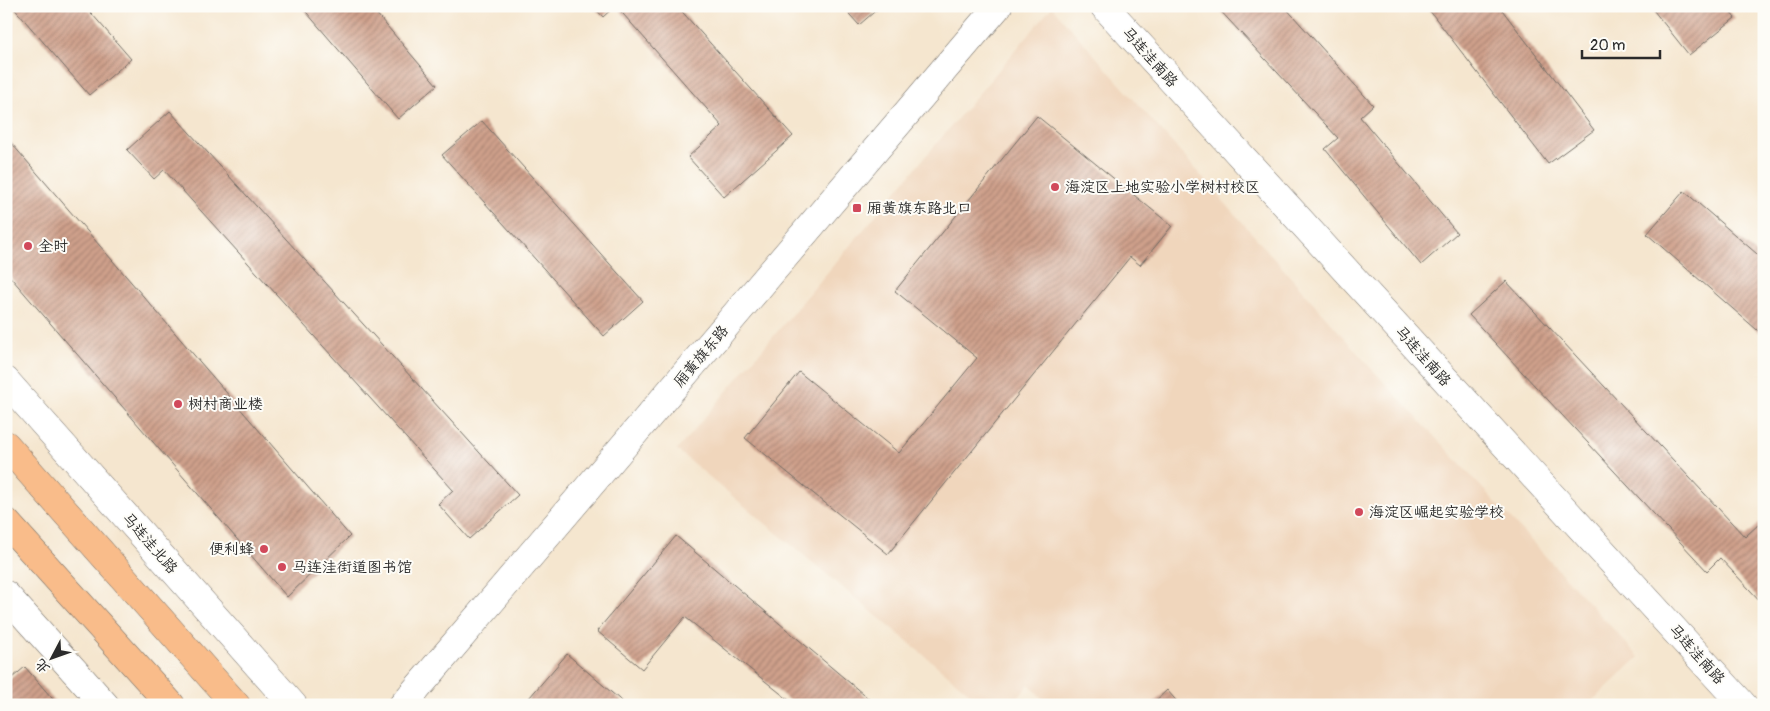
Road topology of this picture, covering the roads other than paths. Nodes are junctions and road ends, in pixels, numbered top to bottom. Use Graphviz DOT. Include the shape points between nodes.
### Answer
graph roads {
  1 [pos="998,6"];
  2 [pos="1104,6"];
  3 [pos="6,381"];
  4 [pos="6,445"];
  5 [pos="6,522"];
  6 [pos="6,595"];
  7 [pos="105,705"];
  8 [pos="170,705"];
  9 [pos="236,705"];
  10 [pos="293,705"];
  11 [pos="403,705"];
  12 [pos="1743,705"];
  1 -- 11 [label="street, 厢黄旗东路"];
  2 -- 12 [label="street, 马连洼南路"];
  3 -- 10 [label="street, 马连洼北路"];
  4 -- 9 [label="main road"];
  5 -- 8 [label="main road"];
  6 -- 7 [label="street"];
}
